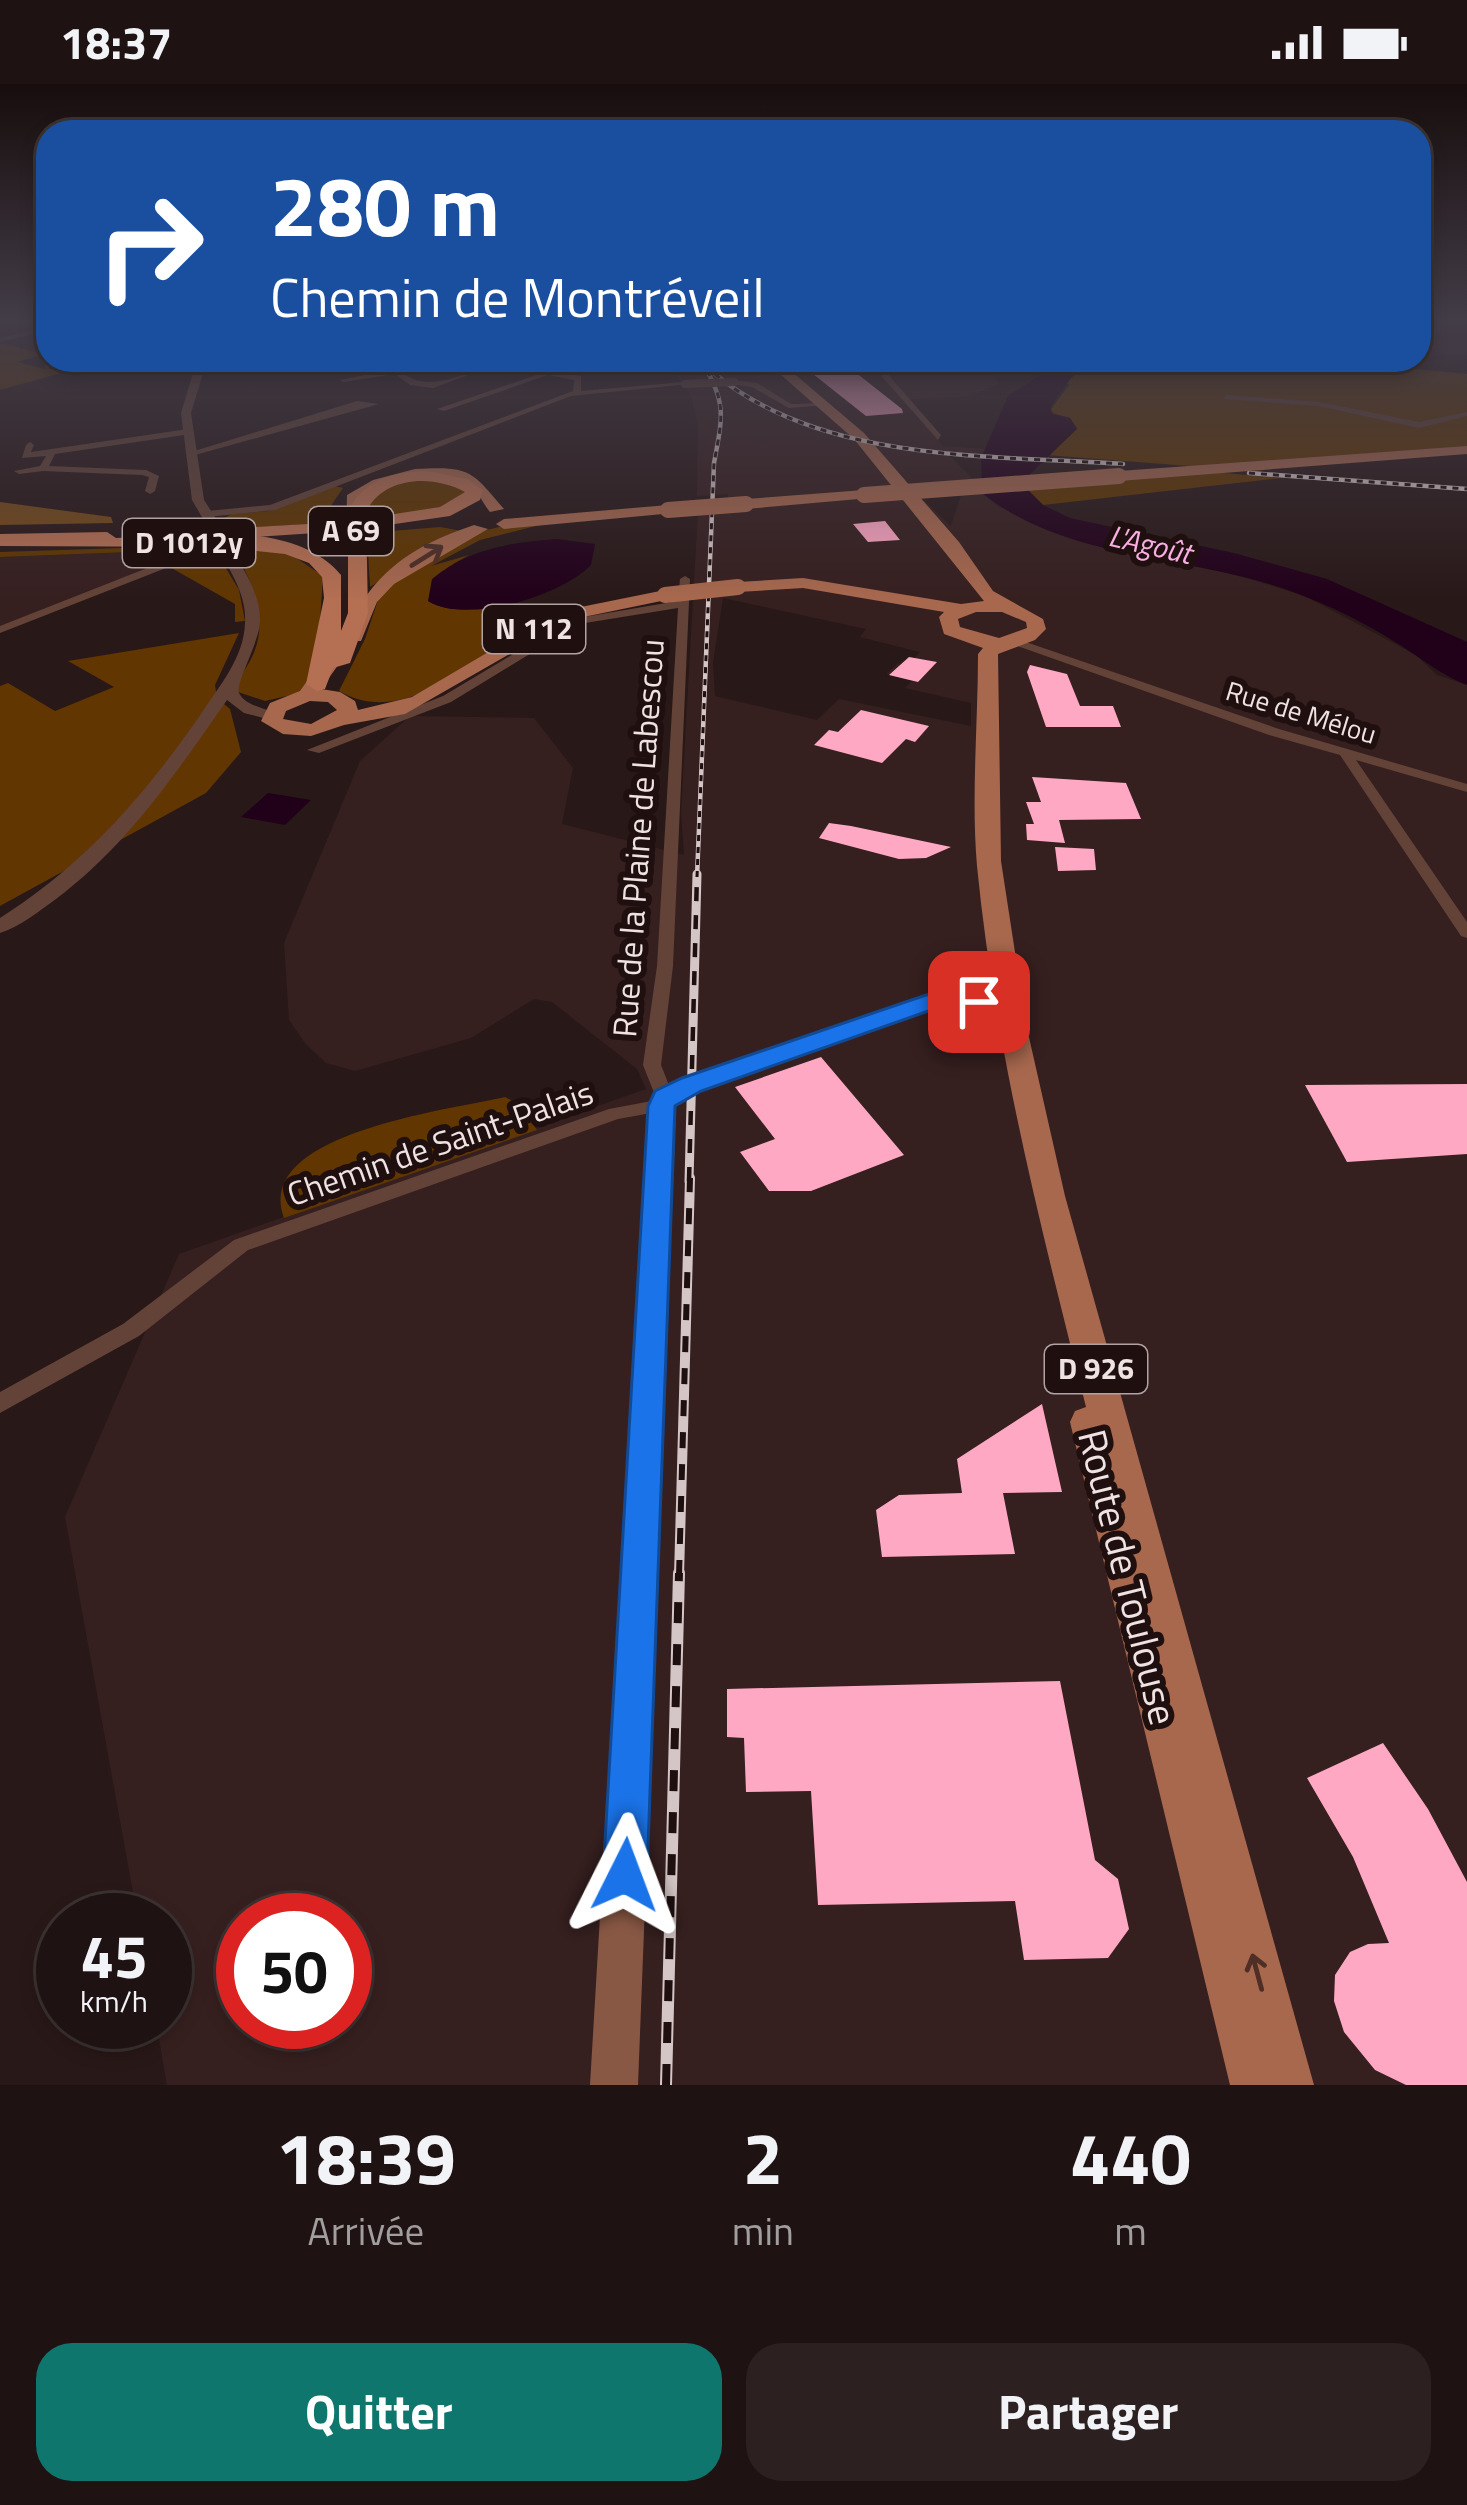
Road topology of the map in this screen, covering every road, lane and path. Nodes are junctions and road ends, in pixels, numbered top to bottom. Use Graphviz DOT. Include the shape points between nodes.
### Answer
graph roads {
  1 [pos="185,413"];
  2 [pos="323,413"];
  3 [pos="519,413"];
  4 [pos="833,413"];
  5 [pos="918,413"];
  6 [pos="1361,413"];
  7 [pos="1467,414"];
  8 [pos="938,437"];
  9 [pos="148,439"];
  10 [pos="190,441"];
  11 [pos="1467,450"];
  12 [pos="149,452"];
  13 [pos="51,455"];
  14 [pos="10,457"];
  15 [pos="43,468"];
  16 [pos="19,471"];
  17 [pos="92,473"];
  18 [pos="74,485"];
  19 [pos="150,491"];
  20 [pos="502,515"];
  21 [pos="211,521"];
  22 [pos="456,521"];
  23 [pos="381,524"];
  24 [pos="325,528"];
  25 [pos="480,529"];
  26 [pos="938,530"];
  27 [pos="0,543"];
  28 [pos="89,543"];
  29 [pos="226,550"];
  30 [pos="685,579"];
  31 [pos="674,600"];
  32 [pos="959,612"];
  33 [pos="0,630"];
  34 [pos="1004,633"];
  35 [pos="339,663"];
  36 [pos="1123,678"];
  37 [pos="234,693"];
  38 [pos="330,701"];
  39 [pos="276,710"];
  40 [pos="314,750"];
  41 [pos="1344,752"];
  42 [pos="1467,788"];
  43 [pos="0,927"];
  44 [pos="1467,934"];
  45 [pos="991,992"];
  46 [pos="663,1102"];
  47 [pos="0,1403"];
  48 [pos="614,2085"];
  49 [pos="1257,2085"];
  50 [pos="1287,2085"];
  1 -- 10 [label="street"];
  2 -- 10 [label="street"];
  3 -- 21 [label="street" via="272,508"];
  4 -- 26 [label="main road"];
  5 -- 8 [label="street"];
  6 -- 7 [label="street" via="1432,424"];
  9 -- 10 [label="street"];
  9 -- 12 [label="street"];
  9 -- 13 [label="street"];
  10 -- 21 [label="street" via="198,500"];
  11 -- 20 [label="main road, bridge"];
  13 -- 14 [label="street" via="28,450"];
  13 -- 15 [label="street"];
  15 -- 16 [label="street"];
  15 -- 17 [label="street"];
  17 -- 18 [label="street"];
  17 -- 19 [label="street" via="147,469"];
  20 -- 22 [label="main road"];
  20 -- 25 [label="main road"];
  20 -- 38 [label="main road, A 69" via="474,482 442,475 394,477 356,494 350,614 332,662"];
  22 -- 23 [label="highway"];
  22 -- 25 [label="main road"];
  23 -- 24 [label="highway, bridge"];
  23 -- 35 [label="highway, A 69" via="455,508 474,490 454,479 417,477 361,499 358,613"];
  24 -- 27 [label="highway"];
  24 -- 28 [label="highway"];
  35 -- 25 [label="main road, A 69, one-way" via="378,589"];
  26 -- 32 [label="main road" via="974,596"];
  26 -- 34 [label="main road" via="987,595"];
  27 -- 28 [label="highway"];
  28 -- 38 [label="highway, D 1012y" via="243,543 318,562 334,587"];
  29 -- 33 [label="street" via="164,565"];
  29 -- 37 [label="street" via="254,622"];
  30 -- 31 [label="street, Rue de la Plaine de Labescou"];
  31 -- 32 [label="main road, N 112, bridge" via="803,583"];
  31 -- 38 [label="main road, N 112" via="590,607 551,621 398,710"];
  31 -- 40 [label="street" via="576,622 447,699"];
  31 -- 46 [label="street, Rue de la Plaine de Labescou" via="664,966 652,1065"];
  32 -- 34 [label="main road"];
  32 -- 34 [label="main road" via="951,630"];
  34 -- 36 [label="street, Rue de Mélou"];
  34 -- 36 [label="street, Rue de Mélou"];
  34 -- 45 [label="main road, Route de Toulouse / D 926" via="978,678 974,838"];
  50 -- 34 [label="main road, D 926, one-way" via="1049,1196 1012,1024 988,861 988,654"];
  35 -- 38 [label="main road"];
  36 -- 41 [label="street, Rue de Mélou"];
  37 -- 39 [label="street"];
  37 -- 43 [label="street" via="99,856"];
  38 -- 39 [label="main road"];
  38 -- 39 [label="main road" via="297,730 277,725"];
  41 -- 42 [label="street, Rue de Mélou"];
  41 -- 44 [label="street"];
  45 -- 46 [label="main road" via="932,1001"];
  45 -- 49 [label="main road, Route de Toulouse / D 926" via="1038,1218"];
  46 -- 47 [label="street, Chemin de Saint-Palais" via="241,1245 131,1330"];
  46 -- 48 [label="main road"];
}
